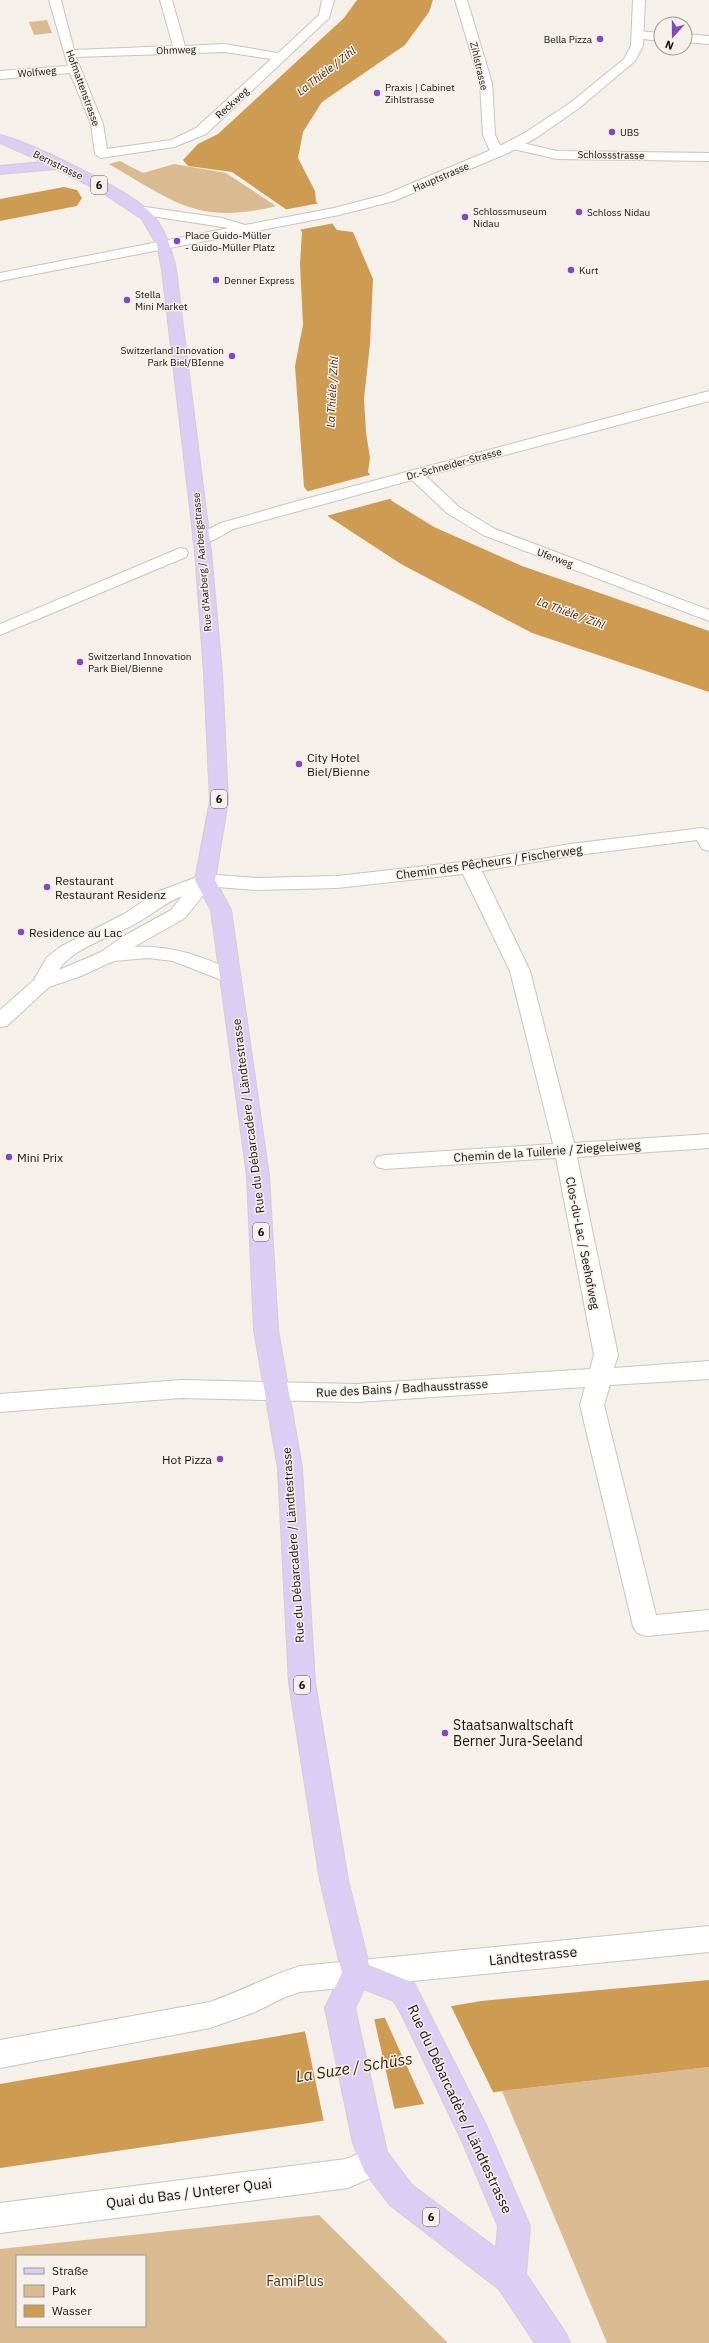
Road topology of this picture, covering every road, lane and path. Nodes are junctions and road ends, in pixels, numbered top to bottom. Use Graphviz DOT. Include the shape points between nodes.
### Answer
graph roads {
  1 [pos="55,0"];
  2 [pos="166,0"];
  3 [pos="328,0"];
  4 [pos="461,0"];
  5 [pos="639,0"];
  6 [pos="638,35"];
  7 [pos="653,36"];
  8 [pos="693,39"];
  9 [pos="709,40"];
  10 [pos="180,49"];
  11 [pos="69,54"];
  12 [pos="282,57"];
  13 [pos="74,69"];
  14 [pos="0,75"];
  15 [pos="0,139"];
  16 [pos="509,148"];
  17 [pos="101,154"];
  18 [pos="709,157"];
  19 [pos="57,165"];
  20 [pos="0,170"];
  21 [pos="138,210"];
  22 [pos="246,229"];
  23 [pos="164,245"];
  24 [pos="0,277"];
  25 [pos="709,396"];
  26 [pos="409,477"];
  27 [pos="201,538"];
  28 [pos="180,553"];
  29 [pos="709,616"];
  30 [pos="0,630"];
  31 [pos="705,839"];
  32 [pos="470,868"];
  33 [pos="205,880"];
  34 [pos="108,956"];
  35 [pos="231,977"];
  36 [pos="42,983"];
  37 [pos="0,1021"];
  38 [pos="709,1141"];
  39 [pos="565,1150"];
  40 [pos="385,1162"];
  41 [pos="709,1370"];
  42 [pos="600,1376"];
  43 [pos="277,1393"];
  44 [pos="0,1403"];
  45 [pos="709,1620"];
  46 [pos="709,1939"];
  47 [pos="357,1973"];
  48 [pos="0,2054"];
  49 [pos="372,2152"];
  50 [pos="0,2218"];
  51 [pos="510,2278"];
  52 [pos="554,2343"];
  1 -- 11 [label="street, Hofmattenstrasse"];
  2 -- 10 [label="street"];
  3 -- 12 [label="street, Reckweg" via="326,16"];
  4 -- 16 [label="street, Zihlstrasse" via="486,83 489,135 495,148"];
  5 -- 6 [label="street, Hauptstrasse"];
  6 -- 7 [label="street"];
  6 -- 16 [label="street, Hauptstrasse" via="633,56 622,68 548,125"];
  8 -- 9 [label="street"];
  10 -- 11 [label="street, Ohmweg"];
  10 -- 12 [label="street, Ohmweg" via="224,48"];
  11 -- 13 [label="street, Hofmattenstrasse"];
  12 -- 17 [label="street, Reckweg" via="201,131 174,143"];
  13 -- 14 [label="street, Wolfweg"];
  13 -- 17 [label="street, Hofmattenstrasse" via="97,124"];
  15 -- 19 [label="main road, Bernstrasse"];
  16 -- 18 [label="street, Schlossstrasse" via="557,154"];
  16 -- 22 [label="street, Hauptstrasse" via="389,198 334,212"];
  19 -- 20 [label="main road"];
  19 -- 21 [label="main road, Bernstrasse / 6" via="105,188"];
  21 -- 22 [label="street" via="222,222"];
  21 -- 23 [label="main road, Bernstrasse / 6" via="147,217"];
  22 -- 23 [label="street, Hauptstrasse"];
  23 -- 24 [label="street, Hauptstrasse"];
  23 -- 27 [label="main road, Rue d'Aarberg / Aarbergstrasse / 6"];
  25 -- 26 [label="street, Dr.-Schneider-Strasse"];
  26 -- 27 [label="street, Dr.-Schneider-Strasse" via="227,526"];
  26 -- 29 [label="street, Uferweg" via="453,510 489,532"];
  27 -- 33 [label="main road, Rue d'Aarberg / Aarbergstrasse / 6" via="214,688 219,801"];
  28 -- 30 [label="street"];
  31 -- 32 [label="street, Chemin des Pêcheurs / Fischerweg" via="570,850"];
  32 -- 33 [label="street, Chemin des Pêcheurs / Fischerweg" via="337,882 257,884"];
  32 -- 39 [label="street, Clos-du-Lac / Seehofweg" via="520,970"];
  33 -- 34 [label="street, Rue d'Aarberg / Aarbergstrasse" via="178,914"];
  33 -- 35 [label="main road, Rue du Débarcadère / Ländtestrasse / 6" via="221,910"];
  33 -- 36 [label="street, Rue d'Aarberg / Aarbergstrasse" via="164,896 132,918 66,951 54,961"];
  34 -- 35 [label="street, Rue d'Aarberg / Aarbergstrasse" via="146,951 168,952 198,961"];
  34 -- 36 [label="street, Rue d'Aarberg / Aarbergstrasse"];
  35 -- 43 [label="main road, Rue du Débarcadère / Ländtestrasse / 6" via="258,1176 266,1330"];
  36 -- 37 [label="street, Rue d'Aarberg / Aarbergstrasse"];
  38 -- 39 [label="street, Chemin de la Tuilerie / Ziegeleiweg"];
  39 -- 40 [label="street, Chemin de la Tuilerie / Ziegeleiweg"];
  39 -- 42 [label="street, Clos-du-Lac / Seehofweg" via="606,1355"];
  41 -- 42 [label="street, Rue des Bains / Badhausstrasse"];
  42 -- 43 [label="street, Rue des Bains / Badhausstrasse" via="357,1393"];
  42 -- 45 [label="street, Clos-du-Lac / Seehofweg" via="592,1405 646,1626"];
  43 -- 44 [label="street, Rue des Bains / Badhausstrasse" via="181,1390"];
  43 -- 47 [label="main road, Rue du Débarcadère / Ländtestrasse / 6" via="290,1468 306,1718 334,1880"];
  46 -- 47 [label="street, Ländtestrasse"];
  47 -- 48 [label="street" via="300,1979 277,1986 245,2003 210,2015"];
  47 -- 49 [label="main road, 6" via="340,2008"];
  47 -- 51 [label="main road, Rue du Débarcadère / Ländtestrasse" via="404,1992 410,2003 475,2135 514,2226"];
  49 -- 50 [label="street, Quai du Bas / Unterer Quai" via="348,2173"];
  49 -- 51 [label="main road, 6" via="401,2195"];
  51 -- 52 [label="main road, 6"];
}
